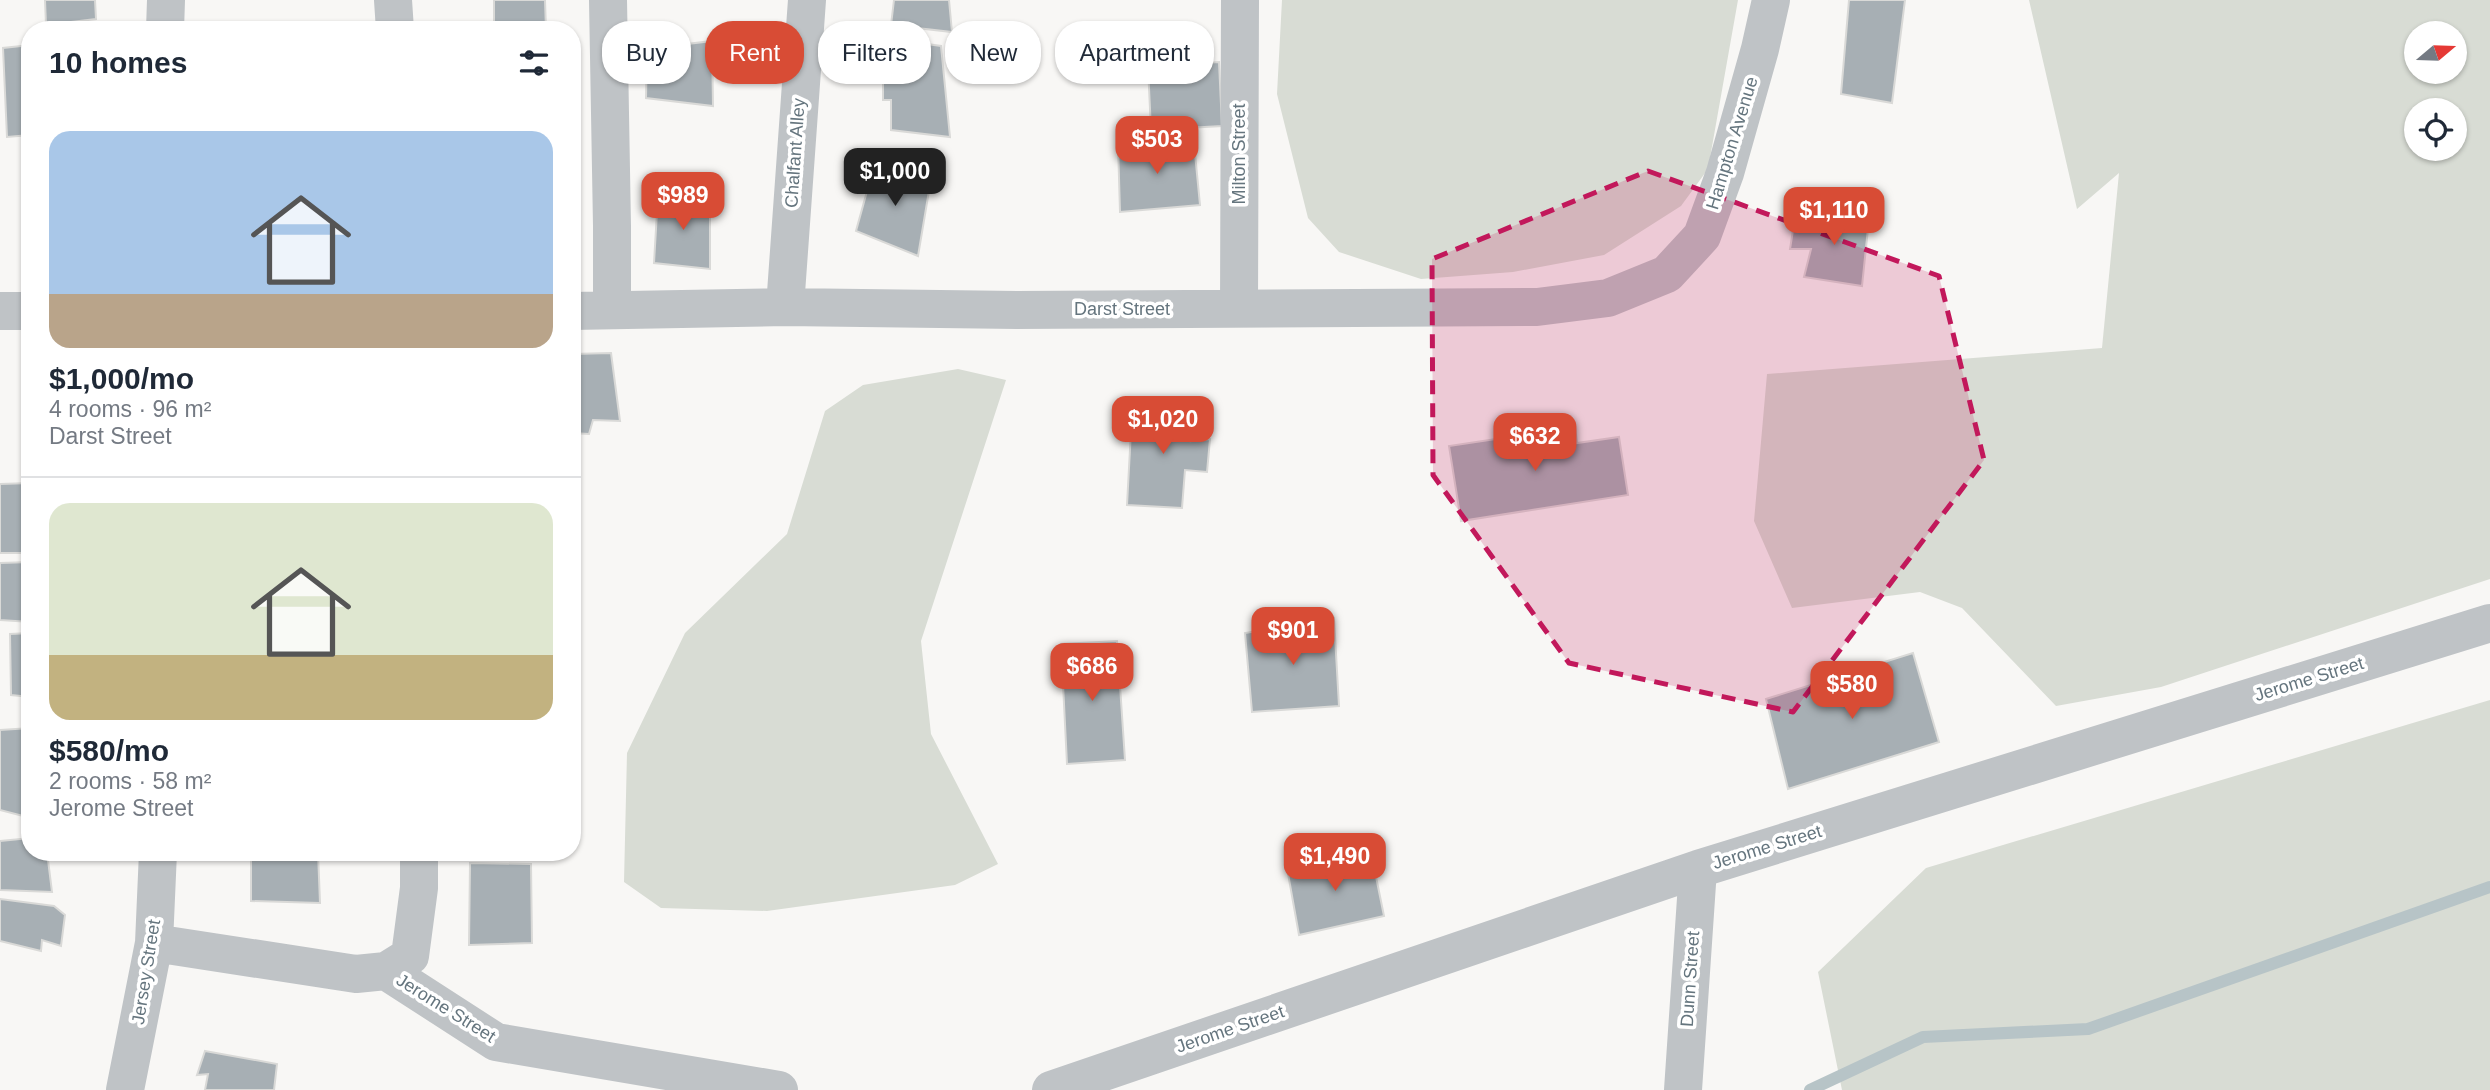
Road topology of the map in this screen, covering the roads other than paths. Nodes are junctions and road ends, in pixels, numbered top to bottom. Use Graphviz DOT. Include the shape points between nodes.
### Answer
graph roads {
  1 [pos="166,0"];
  2 [pos="393,0"];
  3 [pos="608,0"];
  4 [pos="807,0"];
  5 [pos="1240,0"];
  6 [pos="1771,0"];
  7 [pos="166,21"];
  8 [pos="394,21"];
  9 [pos="1667,274"];
  10 [pos="785,307"];
  11 [pos="1239,308"];
  12 [pos="612,310"];
  13 [pos="0,311"];
  14 [pos="21,311"];
  15 [pos="581,311"];
  16 [pos="2490,623"];
  17 [pos="158,861"];
  18 [pos="419,861"];
  19 [pos="1698,869"];
  20 [pos="154,943"];
  21 [pos="386,971"];
  22 [pos="617,1077"];
  23 [pos="125,1090"];
  24 [pos="779,1090"];
  25 [pos="1051,1090"];
  26 [pos="1683,1090"];
  1 -- 7 [label="street"];
  2 -- 8 [label="street"];
  3 -- 12 [label="street"];
  4 -- 10 [label="street, Chalfant Alley"];
  5 -- 11 [label="street, Milton Street"];
  6 -- 9 [label="street, Hampton Avenue" via="1728,160 1702,236"];
  9 -- 11 [label="street, Darst Street" via="1608,298 1537,307"];
  10 -- 11 [label="street, Darst Street"];
  10 -- 12 [label="street, Darst Street"];
  12 -- 15 [label="street, Darst Street"];
  13 -- 14 [label="street"];
  16 -- 19 [label="street, Jerome Street"];
  17 -- 20 [label="street, Jersey Street"];
  18 -- 21 [label="street" via="410,956"];
  19 -- 25 [label="street, Jerome Street"];
  19 -- 26 [label="street, Dunn Street"];
  20 -- 21 [label="street, Jerome Street" via="356,974"];
  20 -- 23 [label="street, Jersey Street"];
  21 -- 22 [label="street, Jerome Street" via="496,1042"];
  22 -- 24 [label="street, Jerome Street"];
}
